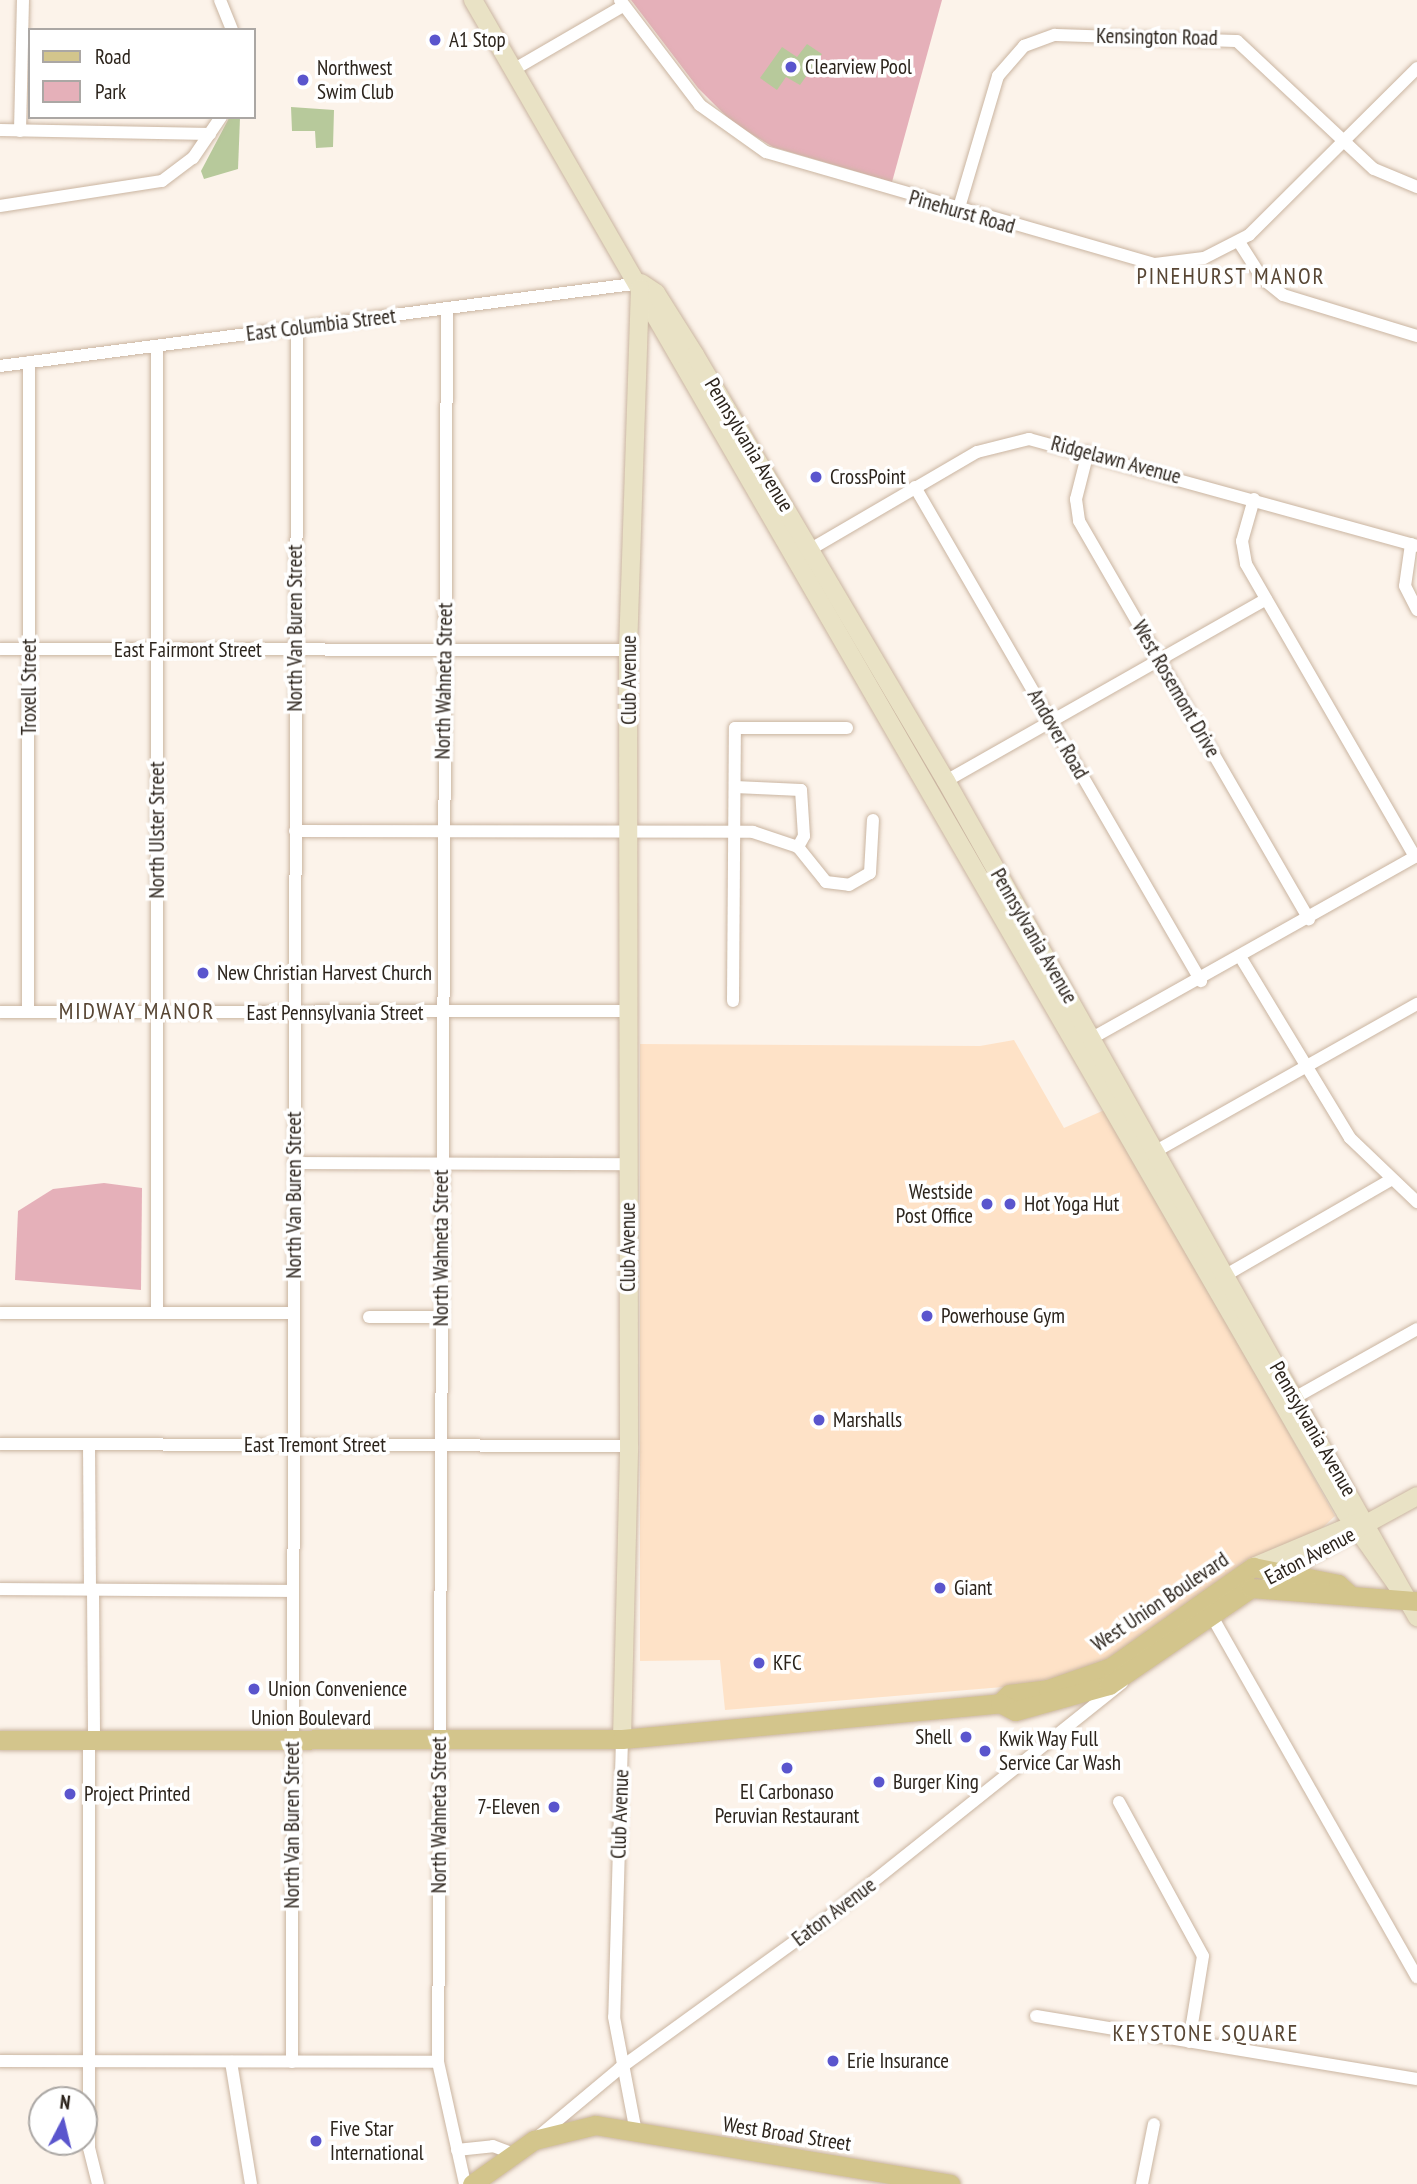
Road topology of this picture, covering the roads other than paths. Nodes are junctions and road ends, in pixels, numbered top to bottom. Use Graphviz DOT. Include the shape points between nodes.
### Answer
graph roads {
  1 [pos="23,0"];
  2 [pos="220,0"];
  3 [pos="473,0"];
  4 [pos="621,3"];
  5 [pos="231,28"];
  6 [pos="1417,68"];
  7 [pos="513,70"];
  8 [pos="219,119"];
  9 [pos="0,130"];
  10 [pos="20,131"];
  11 [pos="210,134"];
  12 [pos="1345,140"];
  13 [pos="1417,187"];
  14 [pos="0,206"];
  15 [pos="958,211"];
  16 [pos="1239,242"];
  17 [pos="641,283"];
  18 [pos="447,310"];
  19 [pos="661,314"];
  20 [pos="297,328"];
  21 [pos="1417,336"];
  22 [pos="157,346"];
  23 [pos="641,359"];
  24 [pos="29,362"];
  25 [pos="0,366"];
  26 [pos="1088,452"];
  27 [pos="915,487"];
  28 [pos="1254,499"];
  29 [pos="1414,545"];
  30 [pos="810,549"];
  31 [pos="794,558"];
  32 [pos="1266,599"];
  33 [pos="1417,610"];
  34 [pos="0,649"];
  35 [pos="29,649"];
  36 [pos="157,649"];
  37 [pos="295,650"];
  38 [pos="443,650"];
  39 [pos="628,650"];
  40 [pos="1160,661"];
  41 [pos="1052,723"];
  42 [pos="847,728"];
  43 [pos="946,781"];
  44 [pos="735,788"];
  45 [pos="873,820"];
  46 [pos="295,831"];
  47 [pos="443,831"];
  48 [pos="629,831"];
  49 [pos="734,832"];
  50 [pos="798,847"];
  51 [pos="1416,857"];
  52 [pos="1309,919"];
  53 [pos="1241,958"];
  54 [pos="1201,981"];
  55 [pos="733,1001"];
  56 [pos="1417,1004"];
  57 [pos="627,1011"];
  58 [pos="0,1012"];
  59 [pos="27,1012"];
  60 [pos="156,1013"];
  61 [pos="442,1013"];
  62 [pos="294,1014"];
  63 [pos="1085,1042"];
  64 [pos="1305,1068"];
  65 [pos="1149,1155"];
  66 [pos="294,1163"];
  67 [pos="441,1164"];
  68 [pos="627,1164"];
  69 [pos="1389,1181"];
  70 [pos="1417,1202"];
  71 [pos="1220,1278"];
  72 [pos="0,1313"];
  73 [pos="294,1313"];
  74 [pos="157,1314"];
  75 [pos="369,1317"];
  76 [pos="440,1317"];
  77 [pos="1417,1329"];
  78 [pos="1296,1397"];
  79 [pos="0,1444"];
  80 [pos="89,1444"];
  81 [pos="294,1446"];
  82 [pos="442,1446"];
  83 [pos="629,1446"];
  84 [pos="1417,1496"];
  85 [pos="1358,1526"];
  86 [pos="1253,1567"];
  87 [pos="1279,1572"];
  88 [pos="1251,1588"];
  89 [pos="0,1589"];
  90 [pos="92,1589"];
  91 [pos="293,1591"];
  92 [pos="1348,1593"];
  93 [pos="1414,1606"];
  94 [pos="1210,1613"];
  95 [pos="1128,1675"];
  96 [pos="1000,1703"];
  97 [pos="622,1739"];
  98 [pos="0,1740"];
  99 [pos="91,1740"];
  100 [pos="293,1740"];
  101 [pos="439,1741"];
  102 [pos="1119,1802"];
  103 [pos="1417,1976"];
  104 [pos="1036,2016"];
  105 [pos="1189,2042"];
  106 [pos="0,2061"];
  107 [pos="88,2062"];
  108 [pos="231,2062"];
  109 [pos="292,2062"];
  110 [pos="438,2063"];
  111 [pos="620,2068"];
  112 [pos="1417,2079"];
  113 [pos="1154,2124"];
  114 [pos="626,2131"];
  115 [pos="534,2140"];
  116 [pos="457,2150"];
  117 [pos="514,2154"];
  118 [pos="879,2178"];
  119 [pos="98,2184"];
  120 [pos="251,2184"];
  121 [pos="465,2184"];
  122 [pos="472,2184"];
  123 [pos="950,2184"];
  124 [pos="1142,2184"];
  1 -- 10 [label="street"];
  2 -- 5 [label="street"];
  3 -- 7 [label="street, Pennsylvania Avenue"];
  4 -- 7 [label="street, Pinehurst Road"];
  4 -- 15 [label="street, Pinehurst Road" via="700,105 740,138 800,167"];
  6 -- 12 [label="street, Pinehurst Road"];
  7 -- 17 [label="street, Pennsylvania Avenue"];
  8 -- 11 [label="street"];
  9 -- 10 [label="street"];
  10 -- 11 [label="street"];
  11 -- 14 [label="street" via="184,167 162,181"];
  12 -- 13 [label="street, Kensington Road" via="1381,174"];
  12 -- 15 [label="street, Kensington Road" via="1263,59 1225,37 1044,37 1017,51 998,76"];
  12 -- 16 [label="street, Pinehurst Road"];
  15 -- 16 [label="street, Pinehurst Road" via="1140,262 1184,263"];
  16 -- 21 [label="street" via="1262,278 1283,296"];
  17 -- 18 [label="street, East Columbia Street"];
  17 -- 19 [label="street, Pennsylvania Avenue"];
  17 -- 23 [label="street, Club Avenue" via="636,337"];
  18 -- 20 [label="street, East Columbia Street"];
  18 -- 38 [label="street, North Wahneta Street"];
  19 -- 23 [label="street, Club Avenue"];
  19 -- 30 [label="street, Pennsylvania Avenue"];
  19 -- 31 [label="street, Pennsylvania Avenue"];
  20 -- 22 [label="street, East Columbia Street"];
  20 -- 37 [label="street, North Van Buren Street"];
  22 -- 24 [label="street, East Columbia Street"];
  22 -- 36 [label="street, North Ulster Street"];
  23 -- 39 [label="street, Club Avenue"];
  24 -- 25 [label="street, East Columbia Street"];
  24 -- 35 [label="street, Troxell Street"];
  26 -- 27 [label="street, Ridgelawn Avenue" via="1038,439 1011,440"];
  26 -- 28 [label="street, Ridgelawn Avenue"];
  26 -- 40 [label="street, West Rosemont Drive" via="1076,499 1079,521"];
  27 -- 30 [label="street, Ridgelawn Avenue"];
  27 -- 41 [label="street, Andover Road"];
  28 -- 29 [label="street, Ridgelawn Avenue"];
  28 -- 32 [label="street" via="1243,553"];
  29 -- 33 [label="street" via="1405,586"];
  30 -- 31 [label="street, Ridgelawn Avenue"];
  30 -- 43 [label="street, Pennsylvania Avenue"];
  31 -- 63 [label="street, Pennsylvania Avenue"];
  32 -- 40 [label="street"];
  32 -- 51 [label="street"];
  34 -- 35 [label="street, East Fairmont Street"];
  35 -- 36 [label="street, East Fairmont Street"];
  35 -- 59 [label="street, Troxell Street"];
  36 -- 37 [label="street, East Fairmont Street"];
  36 -- 60 [label="street, North Ulster Street"];
  37 -- 38 [label="street, East Fairmont Street"];
  37 -- 46 [label="street, North Van Buren Street"];
  38 -- 39 [label="street, East Fairmont Street"];
  38 -- 47 [label="street, North Wahneta Street"];
  39 -- 48 [label="street, Club Avenue"];
  40 -- 41 [label="street"];
  40 -- 52 [label="street, West Rosemont Drive"];
  41 -- 43 [label="street"];
  41 -- 54 [label="street, Andover Road"];
  42 -- 44 [label="street" via="735,728"];
  43 -- 63 [label="street, Pennsylvania Avenue"];
  44 -- 49 [label="street"];
  44 -- 50 [label="street" via="801,790 804,836"];
  45 -- 50 [label="street" via="870,873 862,882 826,882"];
  46 -- 47 [label="street"];
  46 -- 62 [label="street, North Van Buren Street"];
  47 -- 48 [label="street"];
  47 -- 61 [label="street, North Wahneta Street"];
  48 -- 49 [label="street"];
  48 -- 57 [label="street, Club Avenue"];
  49 -- 50 [label="street" via="767,834"];
  49 -- 55 [label="street"];
  51 -- 52 [label="street"];
  52 -- 53 [label="street"];
  53 -- 54 [label="street"];
  53 -- 64 [label="street"];
  54 -- 63 [label="street"];
  56 -- 64 [label="street"];
  57 -- 61 [label="street, East Pennsylvania Street"];
  57 -- 68 [label="street, Club Avenue"];
  58 -- 59 [label="street, East Pennsylvania Street"];
  59 -- 60 [label="street, East Pennsylvania Street"];
  60 -- 62 [label="street, East Pennsylvania Street"];
  60 -- 74 [label="street, North Ulster Street"];
  61 -- 62 [label="street, East Pennsylvania Street"];
  61 -- 67 [label="street, North Wahneta Street"];
  62 -- 66 [label="street, North Van Buren Street"];
  63 -- 65 [label="street, Pennsylvania Avenue"];
  64 -- 65 [label="street"];
  64 -- 69 [label="street" via="1357,1147"];
  65 -- 71 [label="street, Pennsylvania Avenue"];
  66 -- 67 [label="street"];
  66 -- 73 [label="street, North Van Buren Street"];
  67 -- 68 [label="street"];
  67 -- 76 [label="street, North Wahneta Street"];
  68 -- 83 [label="street, Club Avenue"];
  69 -- 70 [label="street"];
  69 -- 71 [label="street"];
  71 -- 78 [label="street, Pennsylvania Avenue"];
  71 -- 85 [label="street, Pennsylvania Avenue"];
  72 -- 74 [label="street"];
  73 -- 74 [label="street"];
  73 -- 81 [label="street, North Van Buren Street"];
  75 -- 76 [label="street"];
  76 -- 82 [label="street, North Wahneta Street"];
  77 -- 78 [label="street"];
  78 -- 85 [label="street, Pennsylvania Avenue"];
  79 -- 80 [label="street, East Tremont Street"];
  80 -- 81 [label="street, East Tremont Street"];
  80 -- 90 [label="street"];
  81 -- 82 [label="street, East Tremont Street"];
  81 -- 91 [label="street, North Van Buren Street"];
  82 -- 83 [label="street, East Tremont Street"];
  82 -- 101 [label="street, North Wahneta Street"];
  83 -- 97 [label="street, Club Avenue"];
  84 -- 85 [label="street, Eaton Avenue"];
  85 -- 86 [label="street, Eaton Avenue"];
  85 -- 87 [label="street, Eaton Avenue"];
  85 -- 93 [label="street, Pennsylvania Avenue"];
  86 -- 87 [label="main road, West Union Boulevard"];
  86 -- 96 [label="main road, West Union Boulevard" via="1111,1667 1048,1689 1009,1693"];
  87 -- 88 [label="street, Eaton Avenue"];
  87 -- 92 [label="main road, West Union Boulevard" via="1338,1584"];
  88 -- 92 [label="main road, West Union Boulevard"];
  88 -- 94 [label="main road, West Union Boulevard"];
  89 -- 90 [label="street"];
  90 -- 91 [label="street"];
  90 -- 99 [label="street"];
  91 -- 100 [label="street, North Van Buren Street"];
  92 -- 93 [label="main road, West Union Boulevard"];
  94 -- 95 [label="main road, West Union Boulevard"];
  94 -- 103 [label="street"];
  95 -- 96 [label="main road, West Union Boulevard" via="1064,1702 1015,1711"];
  95 -- 111 [label="street, Eaton Avenue" via="830,1916"];
  96 -- 97 [label="main road, West Union Boulevard"];
  97 -- 101 [label="main road, Union Boulevard"];
  97 -- 111 [label="street, Club Avenue" via="614,2017"];
  98 -- 99 [label="main road, Union Boulevard"];
  99 -- 100 [label="main road, Union Boulevard"];
  99 -- 107 [label="street"];
  100 -- 101 [label="main road, Union Boulevard"];
  100 -- 109 [label="street, North Van Buren Street"];
  101 -- 110 [label="street, North Wahneta Street"];
  102 -- 105 [label="street" via="1203,1956"];
  104 -- 105 [label="street"];
  105 -- 112 [label="street"];
  106 -- 107 [label="street"];
  107 -- 108 [label="street"];
  107 -- 119 [label="street" via="89,2148"];
  108 -- 109 [label="street"];
  108 -- 120 [label="street"];
  109 -- 110 [label="street"];
  110 -- 116 [label="street, North Wahneta Street"];
  111 -- 114 [label="street, Club Avenue"];
  111 -- 115 [label="street, Eaton Avenue"];
  113 -- 124 [label="street"];
  114 -- 115 [label="main road, West Broad Street" via="575,2126"];
  114 -- 118 [label="main road, West Broad Street"];
  115 -- 117 [label="main road, West Broad Street"];
  116 -- 117 [label="street" via="493,2146"];
  116 -- 121 [label="street, North Wahneta Street"];
  117 -- 122 [label="main road, West Broad Street"];
  118 -- 123 [label="main road, West Broad Street"];
}
